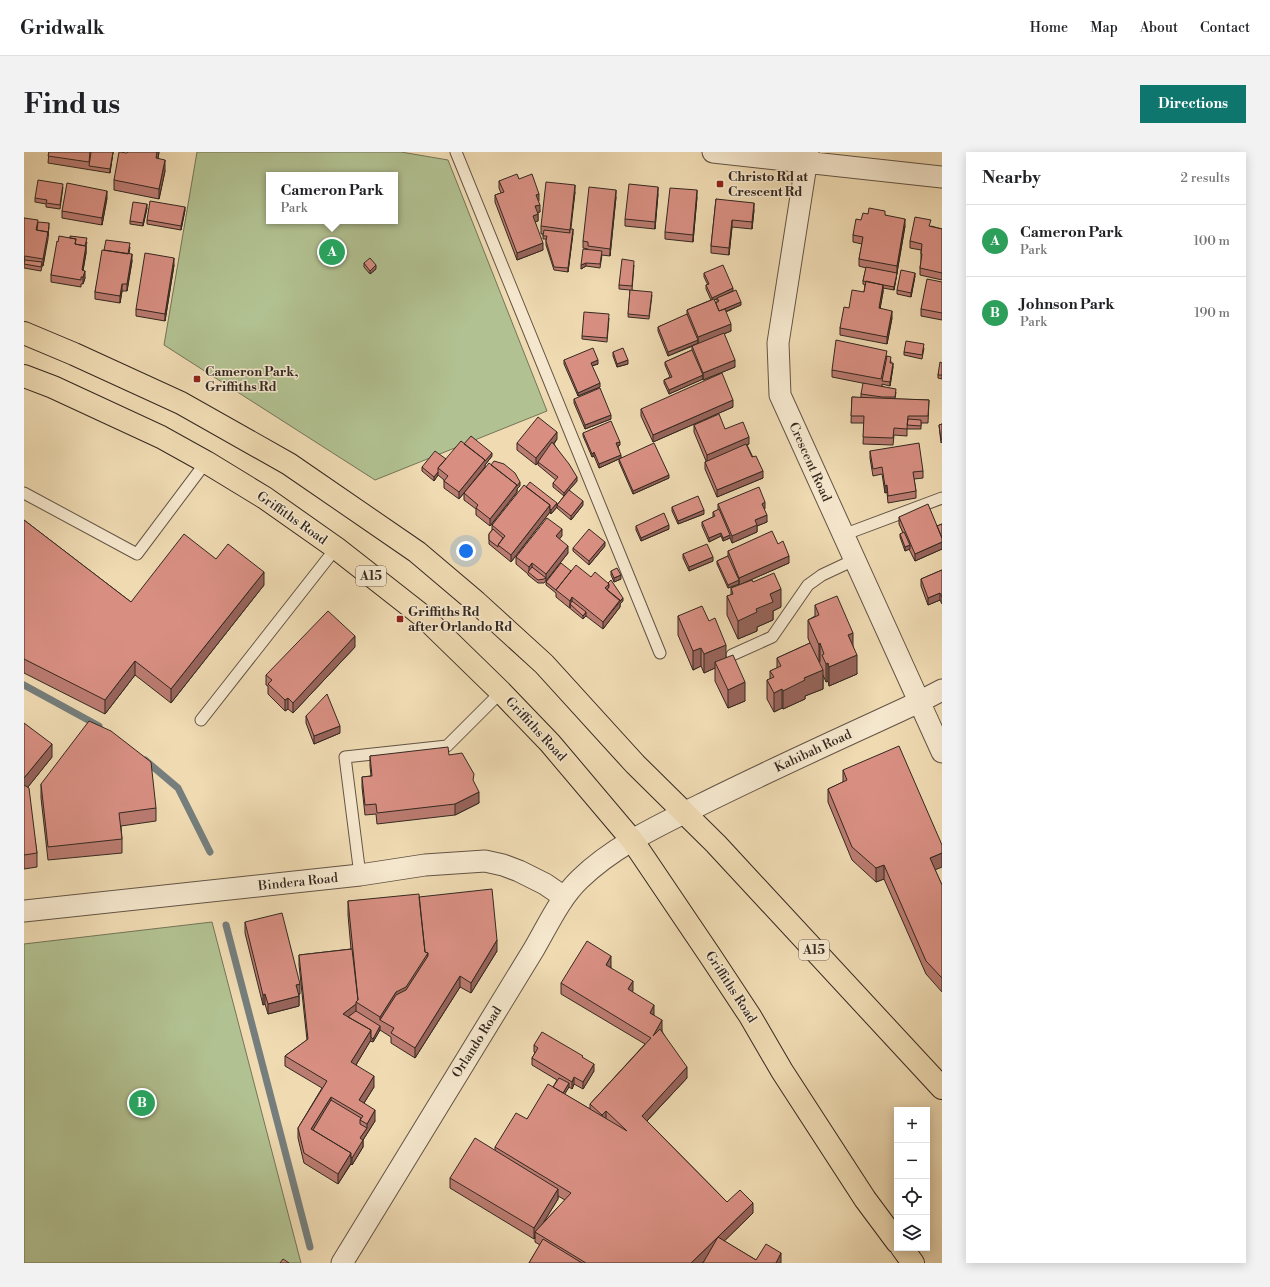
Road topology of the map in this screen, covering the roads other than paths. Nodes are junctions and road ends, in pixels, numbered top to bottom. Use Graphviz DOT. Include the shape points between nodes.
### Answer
graph roads {
  1 [pos="456,152"];
  2 [pos="713,152"];
  3 [pos="807,157"];
  4 [pos="942,177"];
  5 [pos="24,333"];
  6 [pos="25,378"];
  7 [pos="206,462"];
  8 [pos="24,493"];
  9 [pos="942,498"];
  10 [pos="843,535"];
  11 [pos="336,548"];
  12 [pos="854,560"];
  13 [pos="660,653"];
  14 [pos="732,654"];
  15 [pos="942,690"];
  16 [pos="501,692"];
  17 [pos="919,702"];
  18 [pos="200,720"];
  19 [pos="941,745"];
  20 [pos="685,813"];
  21 [pos="632,840"];
  22 [pos="360,875"];
  23 [pos="564,897"];
  24 [pos="24,911"];
  25 [pos="942,1088"];
  26 [pos="894,1238"];
  27 [pos="904,1251"];
  28 [pos="342,1263"];
  29 [pos="913,1263"];
  1 -- 13 [label="lane"];
  2 -- 3 [label="street"];
  3 -- 4 [label="street"];
  3 -- 10 [label="street, Crescent Road" via="778,343 780,395"];
  5 -- 20 [label="highway, A15" via="181,403 289,464 417,552 544,664 635,764"];
  6 -- 7 [label="highway, Griffiths Road / A15" via="53,387 161,437"];
  7 -- 8 [label="lane" via="137,554"];
  7 -- 11 [label="highway, Griffiths Road / A15" via="266,498"];
  9 -- 10 [label="lane"];
  10 -- 12 [label="street, Crescent Road"];
  11 -- 16 [label="highway, Griffiths Road / A15" via="424,617"];
  11 -- 18 [label="lane"];
  12 -- 14 [label="lane" via="822,574 808,585 772,637"];
  12 -- 17 [label="street, Crescent Road"];
  15 -- 17 [label="street, Kahibah Road"];
  16 -- 21 [label="highway, Griffiths Road / A15" via="550,743"];
  16 -- 22 [label="lane" via="447,746 345,757"];
  17 -- 19 [label="street, Crescent Road"];
  17 -- 20 [label="street, Kahibah Road"];
  20 -- 21 [label="street, Kahibah Road"];
  20 -- 25 [label="highway, A15"];
  21 -- 23 [label="street, Orlando Road" via="598,862"];
  21 -- 26 [label="highway, Griffiths Road / A15" via="741,1003 865,1199"];
  22 -- 23 [label="street, Bindera Road" via="425,865 485,861 519,871"];
  22 -- 24 [label="street, Bindera Road"];
  23 -- 28 [label="street, Orlando Road"];
  27 -- 29 [label="highway"];
}
